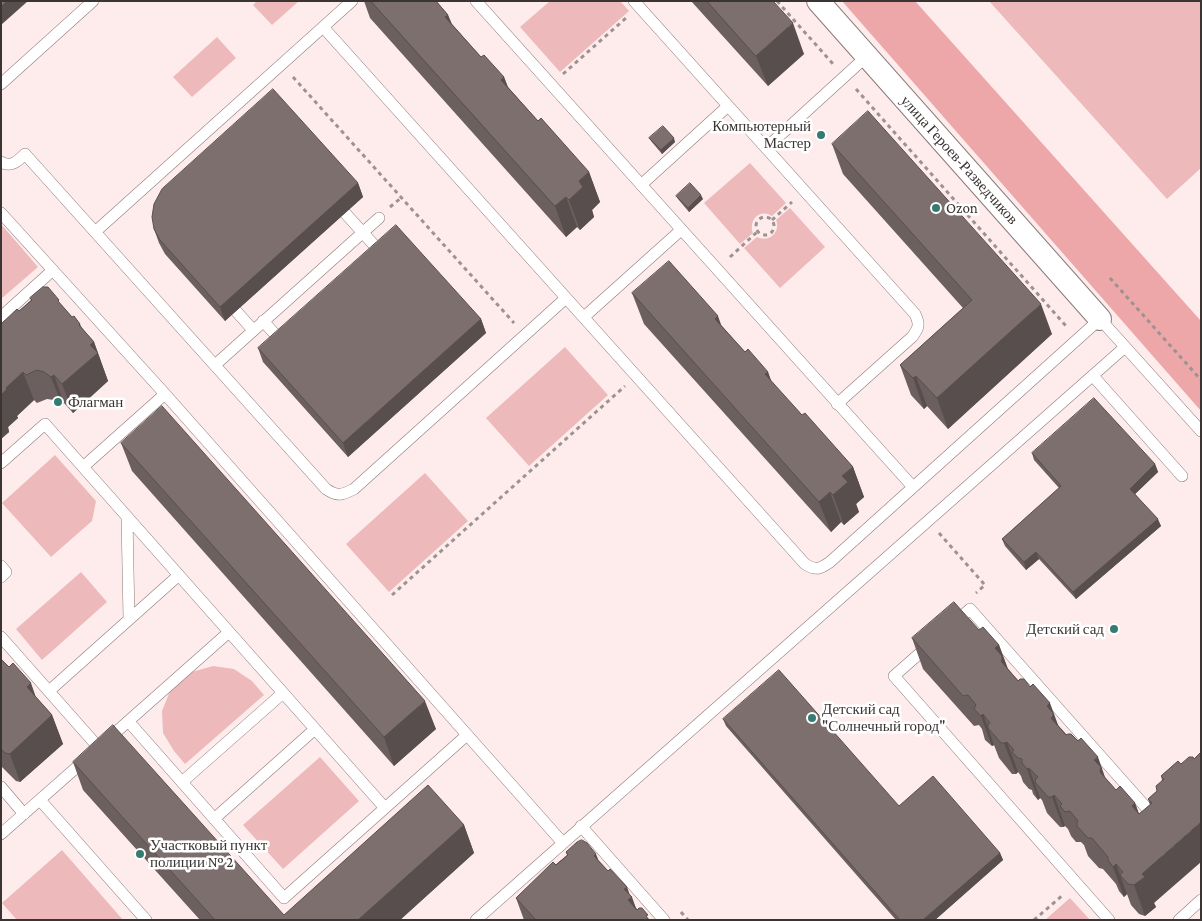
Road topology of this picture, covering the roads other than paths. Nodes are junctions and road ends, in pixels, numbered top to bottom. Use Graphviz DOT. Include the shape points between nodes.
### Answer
graph roads {
  1 [pos="93,1"];
  2 [pos="352,1"];
  3 [pos="476,1"];
  4 [pos="818,1"];
  5 [pos="636,4"];
  6 [pos="323,27"];
  7 [pos="867,56"];
  8 [pos="1,84"];
  9 [pos="728,106"];
  10 [pos="766,148"];
  11 [pos="1,162"];
  12 [pos="641,185"];
  13 [pos="1,213"];
  14 [pos="345,213"];
  15 [pos="379,218"];
  16 [pos="681,230"];
  17 [pos="95,232"];
  18 [pos="363,232"];
  19 [pos="383,254"];
  20 [pos="54,270"];
  21 [pos="566,298"];
  22 [pos="236,312"];
  23 [pos="1,317"];
  24 [pos="584,317"];
  25 [pos="1100,319"];
  26 [pos="263,321"];
  27 [pos="253,330"];
  28 [pos="284,344"];
  29 [pos="1125,347"];
  30 [pos="215,365"];
  31 [pos="1093,376"];
  32 [pos="165,394"];
  33 [pos="837,404"];
  34 [pos="1201,431"];
  35 [pos="1,463"];
  36 [pos="83,466"];
  37 [pos="1182,476"];
  38 [pos="912,488"];
  39 [pos="128,517"];
  40 [pos="1,566"];
  41 [pos="179,575"];
  42 [pos="1,577"];
  43 [pos="129,619"];
  44 [pos="229,632"];
  45 [pos="1,637"];
  46 [pos="49,690"];
  47 [pos="283,693"];
  48 [pos="128,722"];
  49 [pos="315,729"];
  50 [pos="467,735"];
  51 [pos="99,748"];
  52 [pos="182,782"];
  53 [pos="1,787"];
  54 [pos="40,800"];
  55 [pos="1165,800"];
  56 [pos="385,808"];
  57 [pos="24,814"];
  58 [pos="214,819"];
  59 [pos="581,826"];
  60 [pos="1,834"];
  61 [pos="562,843"];
  62 [pos="1201,900"];
  63 [pos="146,920"];
  64 [pos="476,920"];
  65 [pos="664,920"];
  66 [pos="1109,920"];
  67 [pos="1179,920"];
  1 -- 8 [label="lane"];
  2 -- 6 [label="lane"];
  3 -- 12 [label="lane"];
  4 -- 7 [label="street, улица Героев-Разведчиков"];
  5 -- 9 [label="lane"];
  6 -- 17 [label="lane"];
  6 -- 21 [label="lane"];
  7 -- 10 [label="lane"];
  7 -- 25 [label="street, улица Героев-Разведчиков"];
  9 -- 10 [label="lane"];
  9 -- 12 [label="lane"];
  10 -- 33 [label="lane" via="919,321 912,337"];
  11 -- 17 [label="lane" via="10,165 25,154"];
  12 -- 16 [label="lane"];
  13 -- 20 [label="lane"];
  14 -- 18 [label="lane"];
  15 -- 18 [label="lane"];
  16 -- 24 [label="lane"];
  16 -- 33 [label="lane"];
  17 -- 30 [label="lane"];
  18 -- 19 [label="lane"];
  18 -- 26 [label="lane"];
  20 -- 23 [label="lane"];
  20 -- 32 [label="lane"];
  21 -- 24 [label="lane"];
  21 -- 30 [label="lane" via="354,489 343,495 326,489"];
  22 -- 27 [label="lane"];
  24 -- 38 [label="lane" via="811,568 821,568 830,562"];
  25 -- 29 [label="lane"];
  25 -- 38 [label="lane"];
  26 -- 27 [label="lane"];
  26 -- 28 [label="lane"];
  27 -- 30 [label="lane"];
  29 -- 31 [label="lane"];
  29 -- 34 [label="lane"];
  31 -- 37 [label="lane"];
  31 -- 59 [label="lane"];
  32 -- 36 [label="lane"];
  32 -- 50 [label="lane"];
  33 -- 38 [label="lane"];
  35 -- 36 [label="lane" via="45,424"];
  36 -- 39 [label="lane"];
  39 -- 41 [label="lane"];
  39 -- 43 [label="lane"];
  40 -- 42 [label="lane" via="6,572"];
  41 -- 43 [label="lane"];
  41 -- 44 [label="lane"];
  43 -- 46 [label="lane"];
  44 -- 47 [label="lane"];
  44 -- 48 [label="lane"];
  45 -- 46 [label="lane"];
  46 -- 51 [label="lane"];
  47 -- 49 [label="lane"];
  47 -- 52 [label="lane"];
  48 -- 51 [label="lane"];
  48 -- 52 [label="lane"];
  49 -- 56 [label="lane"];
  49 -- 58 [label="lane"];
  50 -- 56 [label="lane"];
  50 -- 61 [label="lane"];
  51 -- 54 [label="lane"];
  52 -- 58 [label="lane"];
  53 -- 57 [label="lane"];
  54 -- 57 [label="lane"];
  54 -- 63 [label="lane"];
  55 -- 66 [label="lane" via="1151,813 970,609 894,676"];
  56 -- 58 [label="lane" via="284,898"];
  57 -- 60 [label="lane"];
  59 -- 61 [label="lane"];
  59 -- 65 [label="lane"];
  61 -- 64 [label="lane"];
  62 -- 67 [label="lane"];
}
